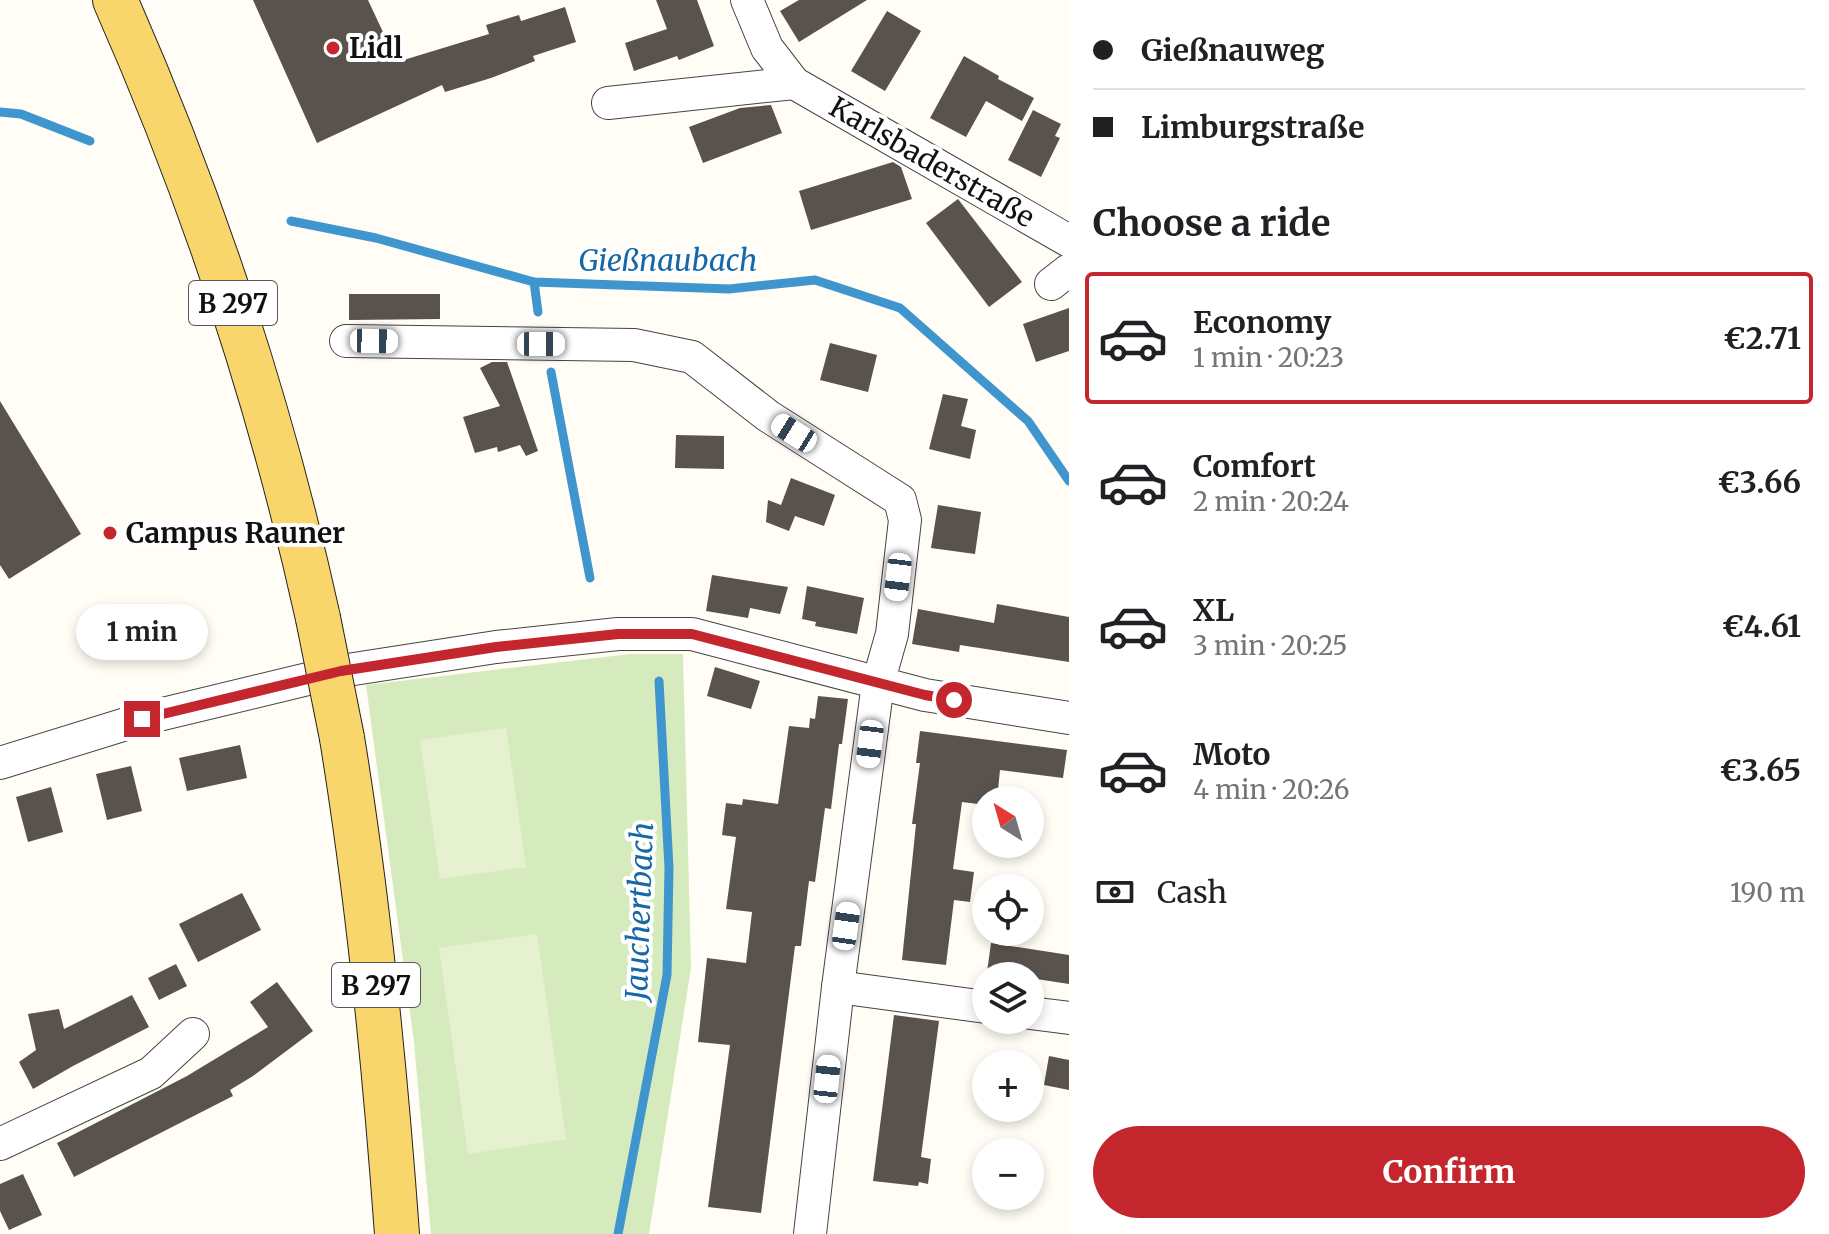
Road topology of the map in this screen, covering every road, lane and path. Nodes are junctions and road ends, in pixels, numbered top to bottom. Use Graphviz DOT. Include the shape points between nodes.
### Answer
graph roads {
  1 [pos="115,0"];
  2 [pos="747,0"];
  3 [pos="794,83"];
  4 [pos="608,103"];
  5 [pos="1069,241"];
  6 [pos="346,341"];
  7 [pos="878,683"];
  8 [pos="1069,718"];
  9 [pos="0,763"];
  10 [pos="838,987"];
  11 [pos="972,1005"];
  12 [pos="1044,1015"];
  13 [pos="1069,1018"];
  14 [pos="193,1034"];
  15 [pos="0,1144"];
  16 [pos="397,1234"];
  17 [pos="810,1234"];
  1 -- 16 [label="main road, B 297, bridge" via="218,257 284,476 318,618 342,738 370,932"];
  2 -- 3 [label="street, Karlsbaderstraße" via="767,48"];
  3 -- 4 [label="street"];
  3 -- 5 [label="street, Karlsbaderstraße"];
  6 -- 7 [label="street" via="634,345 692,357 768,416 900,500 905,520 892,634"];
  7 -- 8 [label="street"];
  7 -- 9 [label="street" via="692,634 556,639 341,671 142,719"];
  7 -- 10 [label="street"];
  10 -- 11 [label="street"];
  10 -- 17 [label="street"];
  12 -- 13 [label="street"];
  14 -- 15 [label="street" via="151,1073"];
}
